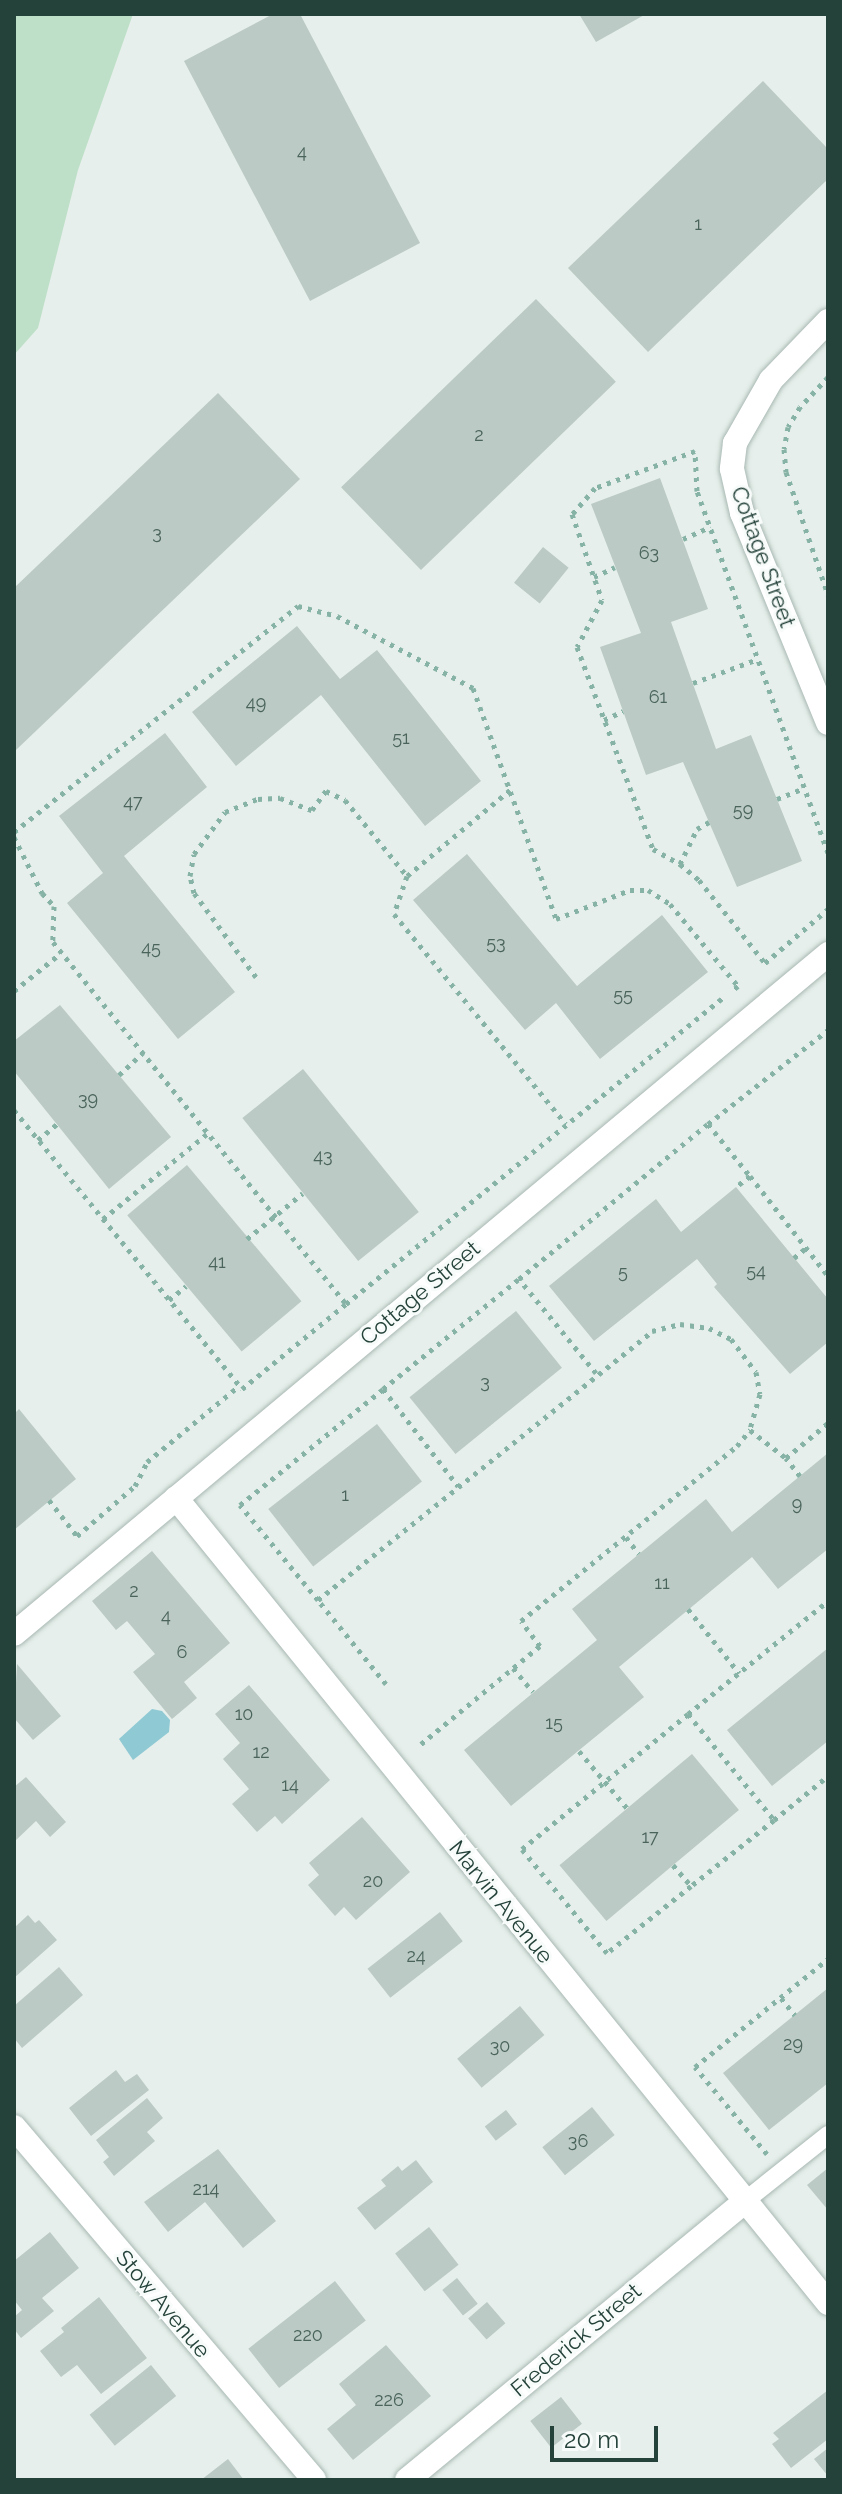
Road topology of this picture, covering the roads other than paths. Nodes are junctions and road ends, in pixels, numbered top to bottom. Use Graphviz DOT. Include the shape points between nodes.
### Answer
graph roads {
  1 [pos="828,321"];
  2 [pos="828,723"];
  3 [pos="828,954"];
  4 [pos="176,1498"];
  5 [pos="14,1634"];
  6 [pos="14,2127"];
  7 [pos="828,2135"];
  8 [pos="745,2201"];
  9 [pos="828,2303"];
  10 [pos="314,2480"];
  11 [pos="407,2480"];
  1 -- 2 [label="street, Cottage Street" via="771,380 735,443 732,469 742,513"];
  3 -- 4 [label="street, Cottage Street"];
  4 -- 5 [label="street, Cottage Street"];
  4 -- 8 [label="street, Marvin Avenue"];
  6 -- 10 [label="street, Stow Avenue"];
  7 -- 8 [label="lane"];
  8 -- 9 [label="street, Marvin Avenue"];
  8 -- 11 [label="street, Frederick Street"];
}
